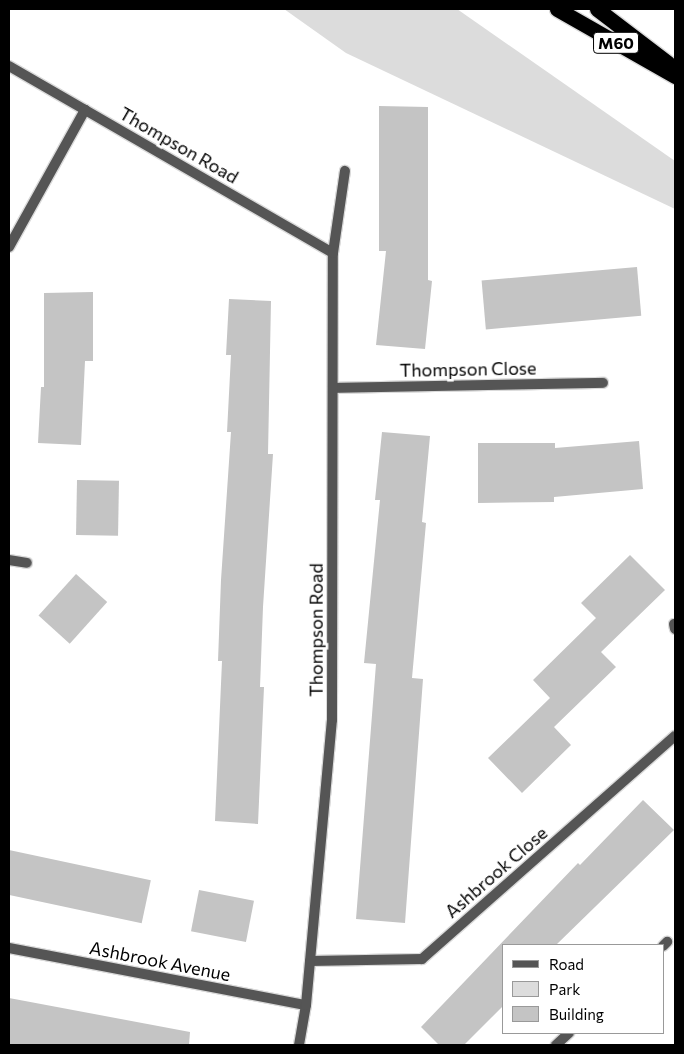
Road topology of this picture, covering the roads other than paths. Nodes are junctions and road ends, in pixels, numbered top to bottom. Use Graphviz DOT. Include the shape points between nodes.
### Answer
graph roads {
  1 [pos="557,9"];
  2 [pos="597,9"];
  3 [pos="9,66"];
  4 [pos="675,69"];
  5 [pos="675,76"];
  6 [pos="85,110"];
  7 [pos="345,171"];
  8 [pos="9,247"];
  9 [pos="333,253"];
  10 [pos="603,384"];
  11 [pos="333,388"];
  12 [pos="9,560"];
  13 [pos="28,563"];
  14 [pos="675,736"];
  15 [pos="9,948"];
  16 [pos="310,961"];
  17 [pos="306,1005"];
  18 [pos="568,1034"];
  19 [pos="299,1045"];
  20 [pos="556,1045"];
  1 -- 5 [label="highway, M60"];
  2 -- 4 [label="highway, M60"];
  3 -- 6 [label="street, Thompson Road"];
  6 -- 8 [label="street"];
  6 -- 9 [label="street, Thompson Road"];
  7 -- 9 [label="street, Thompson Road"];
  9 -- 11 [label="street, Thompson Road"];
  10 -- 11 [label="street, Thompson Close"];
  11 -- 16 [label="street, Thompson Road" via="332,720"];
  12 -- 13 [label="street"];
  14 -- 16 [label="street, Ashbrook Close" via="422,959"];
  15 -- 17 [label="street, Ashbrook Avenue"];
  16 -- 17 [label="street, Thompson Road"];
  17 -- 19 [label="street, Thompson Road"];
  18 -- 20 [label="street"];
}
